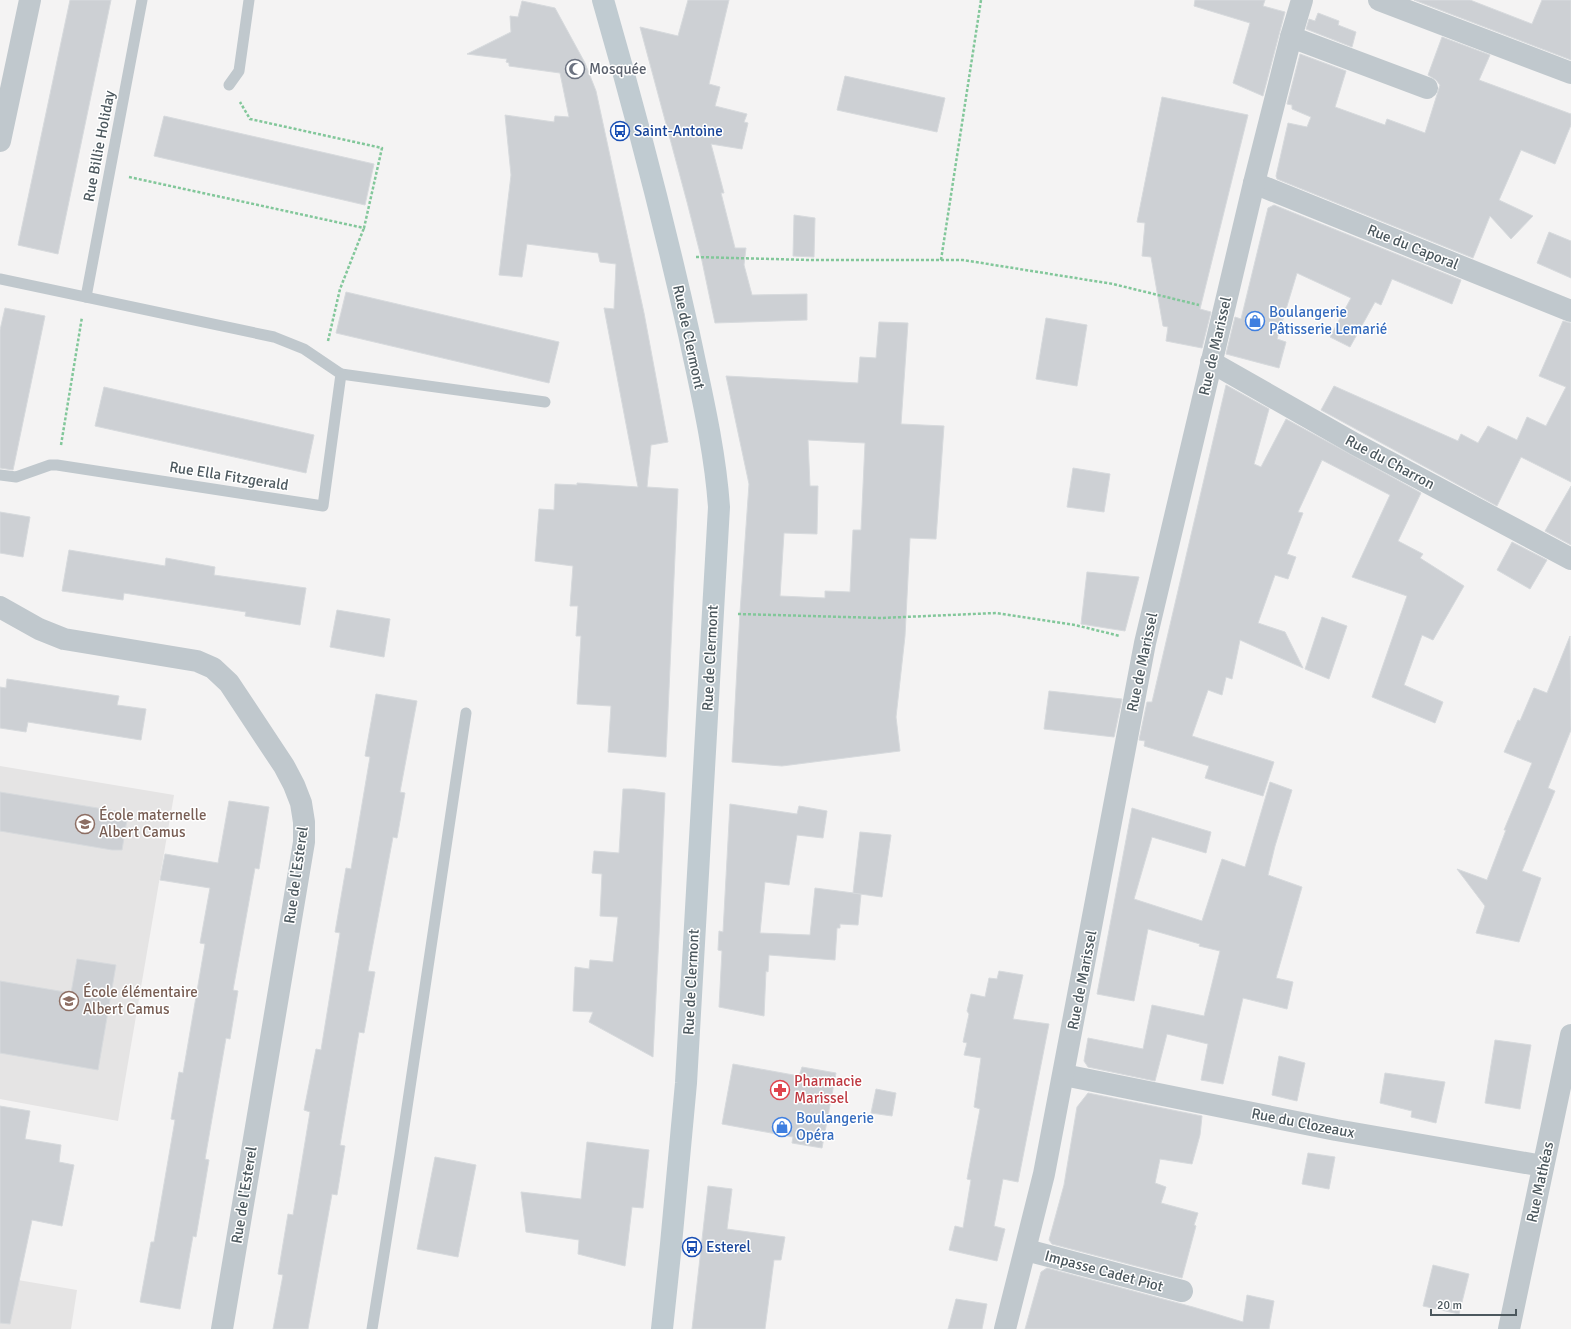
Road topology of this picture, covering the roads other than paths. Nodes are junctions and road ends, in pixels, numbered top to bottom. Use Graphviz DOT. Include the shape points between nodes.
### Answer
graph roads {
  1 [pos="30,0"];
  2 [pos="142,0"];
  3 [pos="249,0"];
  4 [pos="603,0"];
  5 [pos="1302,0"];
  6 [pos="1379,0"];
  7 [pos="1291,37"];
  8 [pos="1571,73"];
  9 [pos="230,85"];
  10 [pos="1427,88"];
  11 [pos="0,141"];
  12 [pos="1254,183"];
  13 [pos="0,279"];
  14 [pos="86,297"];
  15 [pos="1571,311"];
  16 [pos="1211,362"];
  17 [pos="341,374"];
  18 [pos="544,402"];
  19 [pos="0,475"];
  20 [pos="1571,559"];
  21 [pos="0,607"];
  22 [pos="466,713"];
  23 [pos="1571,1035"];
  24 [pos="1064,1075"];
  25 [pos="1544,1166"];
  26 [pos="1026,1250"];
  27 [pos="1182,1291"];
  28 [pos="222,1329"];
  29 [pos="372,1329"];
  30 [pos="662,1329"];
  31 [pos="1005,1329"];
  32 [pos="1509,1329"];
  1 -- 11 [label="street"];
  2 -- 14 [label="lane, Rue Billie Holiday"];
  3 -- 9 [label="lane" via="238,71"];
  4 -- 30 [label="main road, Rue de Clermont" via="672,258 713,450 718,487 686,1083"];
  5 -- 7 [label="street, Rue de Marissel"];
  6 -- 8 [label="street"];
  7 -- 10 [label="street"];
  7 -- 12 [label="street, Rue de Marissel"];
  12 -- 15 [label="street, Rue du Caporal"];
  12 -- 16 [label="street, Rue de Marissel"];
  13 -- 14 [label="lane"];
  14 -- 17 [label="lane" via="274,337 304,349"];
  16 -- 20 [label="street, Rue du Charron" via="1355,444"];
  16 -- 24 [label="street, Rue de Marissel" via="1146,643"];
  17 -- 18 [label="lane"];
  17 -- 19 [label="lane, Rue Ella Fitzgerald" via="323,506 57,465 42,467 16,477"];
  21 -- 28 [label="street, Rue de l'Esterel" via="39,629 64,639 197,661 213,668 229,683 280,759 301,803 304,842"];
  22 -- 29 [label="lane"];
  23 -- 25 [label="street, Rue Mathéas"];
  24 -- 25 [label="street, Rue du Clozeaux" via="1336,1130"];
  24 -- 26 [label="street, Rue de Marissel"];
  25 -- 32 [label="street, Rue Mathéas"];
  26 -- 27 [label="street, Impasse Cadet Piot"];
  26 -- 31 [label="street, Rue de Marissel"];
}
